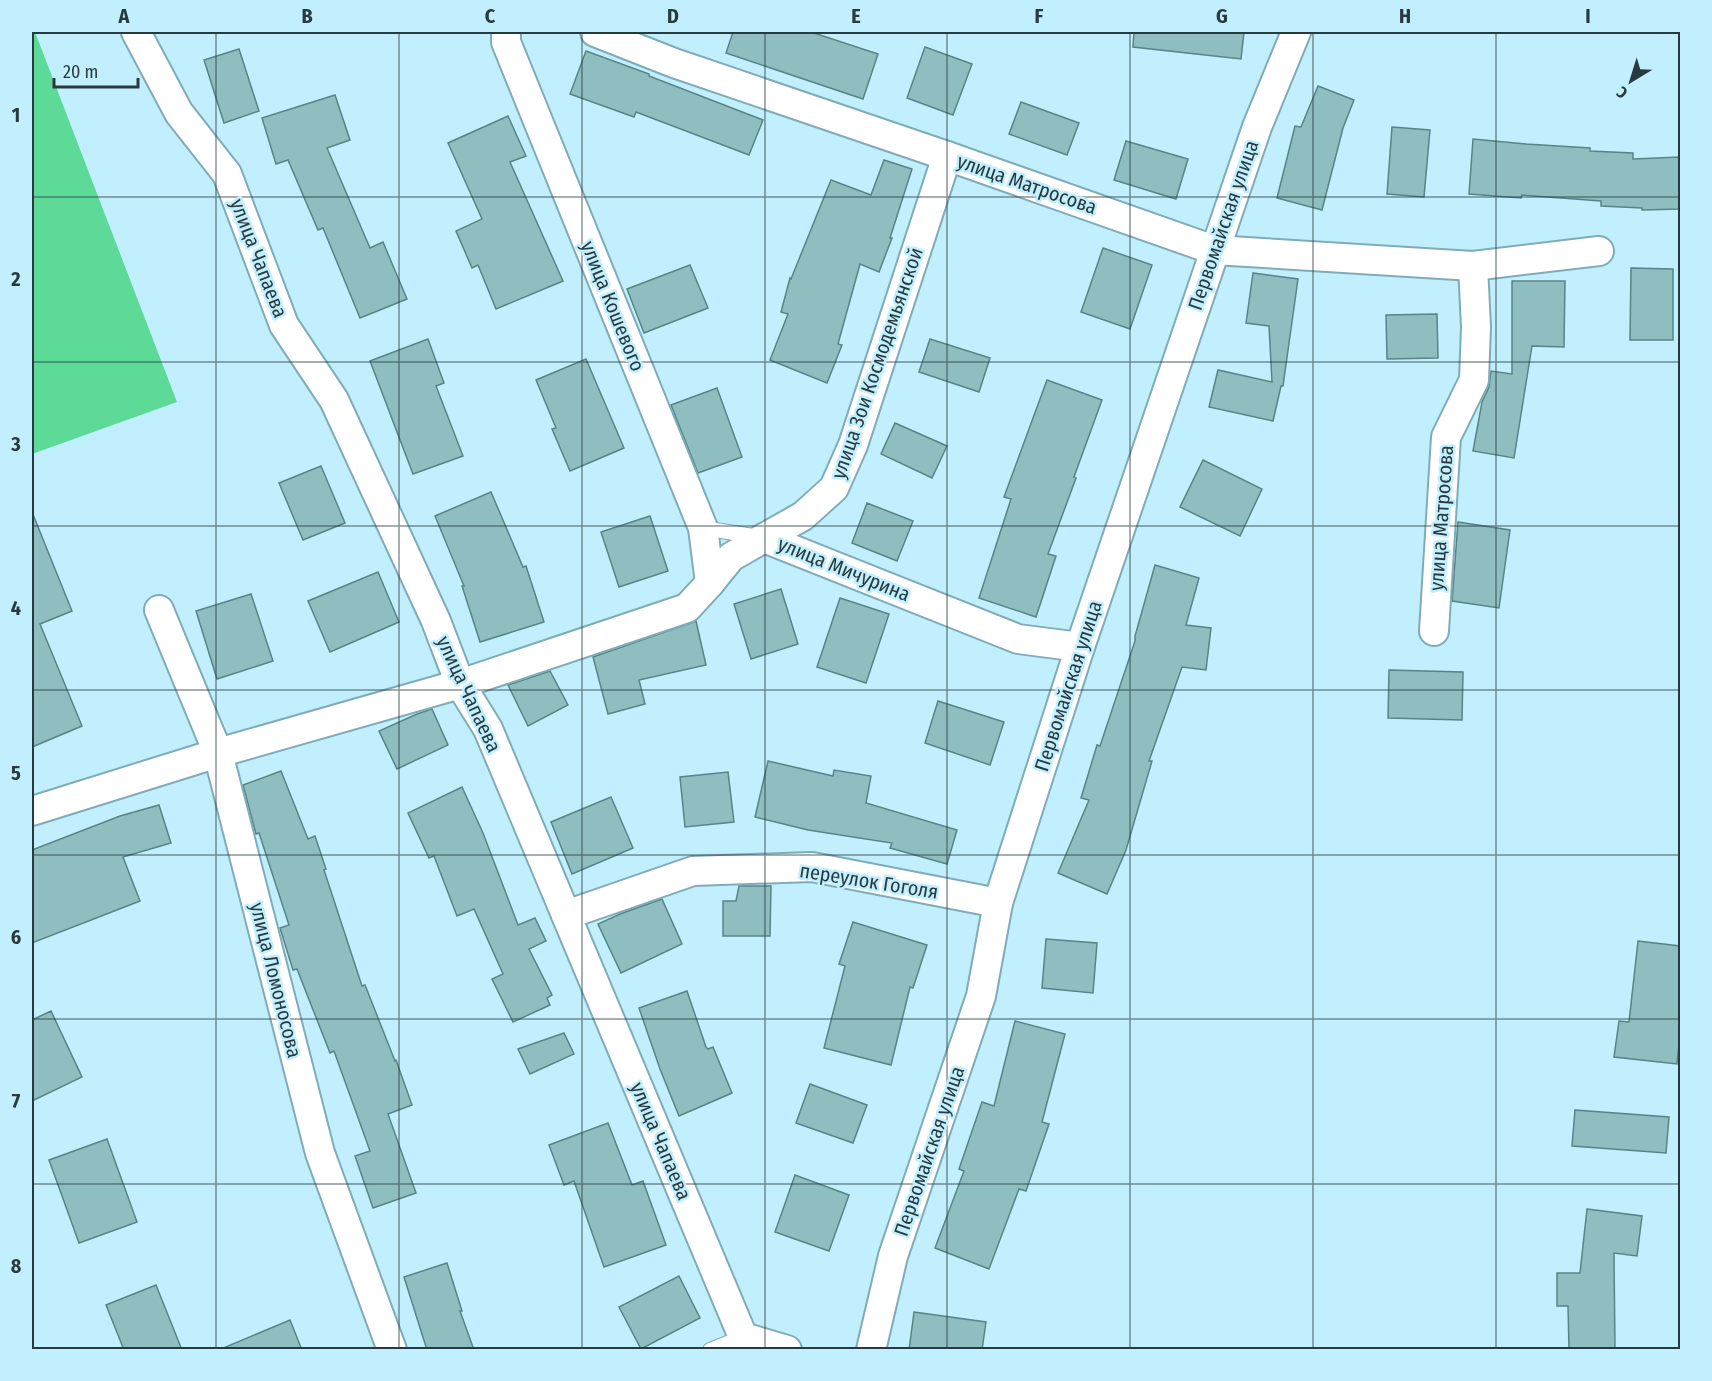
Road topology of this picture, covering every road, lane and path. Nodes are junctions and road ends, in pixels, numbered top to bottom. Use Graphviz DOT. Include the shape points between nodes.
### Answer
graph roads {
  1 [pos="136,32"];
  2 [pos="506,32"];
  3 [pos="595,32"];
  4 [pos="1296,32"];
  5 [pos="947,156"];
  6 [pos="1214,250"];
  7 [pos="1599,251"];
  8 [pos="1473,266"];
  9 [pos="703,528"];
  10 [pos="764,538"];
  11 [pos="710,583"];
  12 [pos="159,610"];
  13 [pos="1434,632"];
  14 [pos="1080,646"];
  15 [pos="460,684"];
  16 [pos="218,753"];
  17 [pos="32,811"];
  18 [pos="998,903"];
  19 [pos="566,915"];
  20 [pos="743,1337"];
  21 [pos="392,1350"];
  22 [pos="710,1350"];
  23 [pos="787,1350"];
  24 [pos="871,1350"];
  1 -- 15 [label="street, улица Чапаева" via="179,113 227,174 284,325 334,400 436,621"];
  2 -- 9 [label="street, улица Кошевого" via="510,53"];
  3 -- 5 [label="street, улица Матросова"];
  4 -- 6 [label="street, Первомайская улица" via="1257,127"];
  5 -- 6 [label="street, улица Матросова"];
  5 -- 10 [label="street, улица Зои Космодемьянской" via="853,445 834,488 803,516"];
  6 -- 8 [label="street, улица Матросова"];
  6 -- 14 [label="street, Первомайская улица"];
  7 -- 8 [label="street, улица Матросова"];
  8 -- 13 [label="street, улица Матросова" via="1474,380 1446,437"];
  9 -- 10 [label="lane"];
  9 -- 11 [label="street, улица Кошевого"];
  10 -- 11 [label="street, улица Мичурина" via="731,557"];
  10 -- 14 [label="street, улица Мичурина" via="1018,639"];
  11 -- 15 [label="street, улица Мичурина" via="687,608"];
  12 -- 16 [label="street, улица Ломоносова"];
  14 -- 18 [label="street, Первомайская улица"];
  15 -- 16 [label="street, улица Мичурина"];
  15 -- 19 [label="street, улица Чапаева" via="488,729"];
  16 -- 17 [label="street, улица Мичурина"];
  16 -- 21 [label="street, улица Ломоносова" via="320,1153"];
  18 -- 19 [label="street, переулок Гоголя" via="812,867 693,871"];
  18 -- 24 [label="street, Первомайская улица" via="981,996 893,1256"];
  19 -- 20 [label="street, улица Чапаева"];
  20 -- 22 [label="lane"];
  20 -- 23 [label="street"];
}
